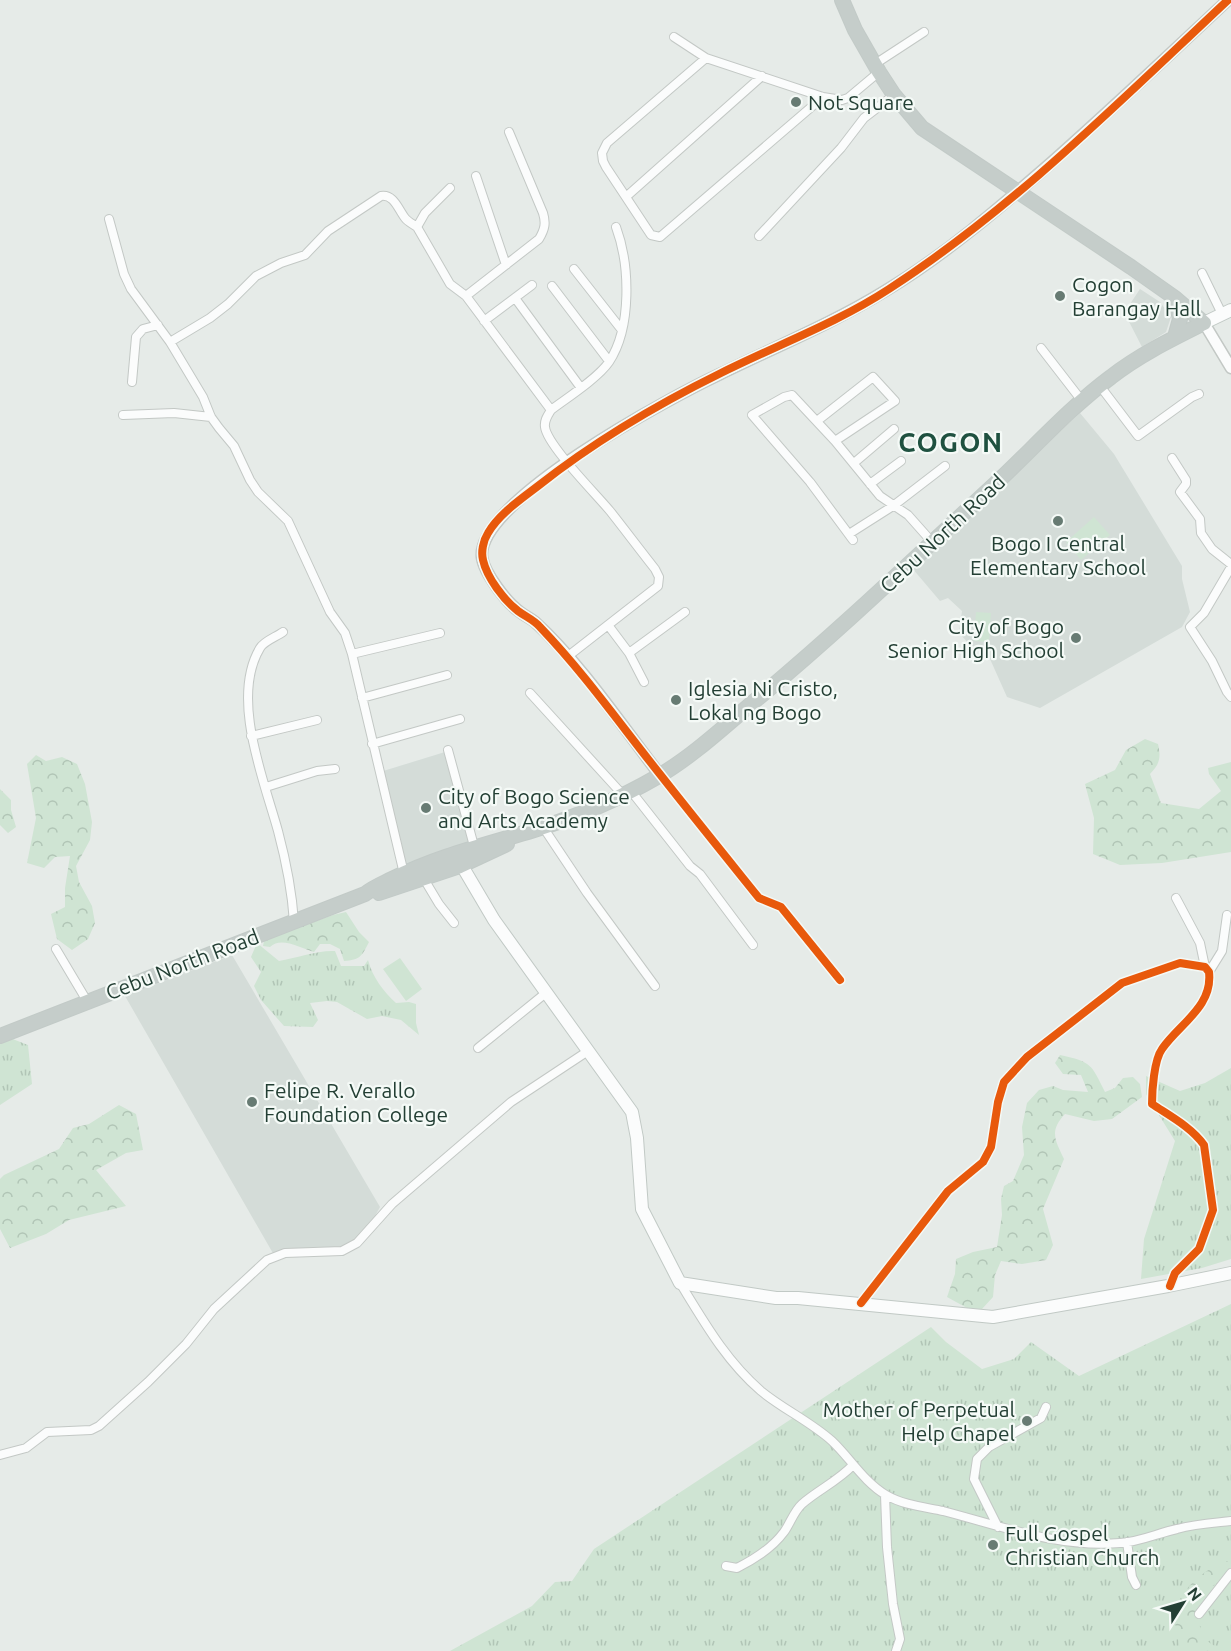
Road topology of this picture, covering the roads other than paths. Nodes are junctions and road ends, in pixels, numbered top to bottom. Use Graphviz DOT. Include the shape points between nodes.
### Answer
graph roads {
  1 [pos="842,0"];
  2 [pos="1228,0"];
  3 [pos="924,32"];
  4 [pos="674,37"];
  5 [pos="706,58"];
  6 [pos="877,68"];
  7 [pos="762,76"];
  8 [pos="894,95"];
  9 [pos="823,97"];
  10 [pos="509,132"];
  11 [pos="476,176"];
  12 [pos="450,188"];
  13 [pos="1018,192"];
  14 [pos="627,196"];
  15 [pos="109,219"];
  16 [pos="417,226"];
  17 [pos="616,227"];
  18 [pos="759,236"];
  19 [pos="507,266"];
  20 [pos="574,269"];
  21 [pos="1202,273"];
  22 [pos="532,285"];
  23 [pos="552,286"];
  24 [pos="466,296"];
  25 [pos="515,298"];
  26 [pos="1175,298"];
  27 [pos="1227,312"];
  28 [pos="484,321"];
  29 [pos="1204,323"];
  30 [pos="158,325"];
  31 [pos="621,329"];
  32 [pos="1175,337"];
  33 [pos="170,342"];
  34 [pos="1041,348"];
  35 [pos="609,361"];
  36 [pos="1231,368"];
  37 [pos="132,382"];
  38 [pos="1100,386"];
  39 [pos="580,388"];
  40 [pos="1199,394"];
  41 [pos="1082,400"];
  42 [pos="551,410"];
  43 [pos="123,415"];
  44 [pos="211,417"];
  45 [pos="816,421"];
  46 [pos="894,429"];
  47 [pos="836,441"];
  48 [pos="1172,458"];
  49 [pos="901,461"];
  50 [pos="568,462"];
  51 [pos="854,463"];
  52 [pos="945,466"];
  53 [pos="870,484"];
  54 [pos="893,506"];
  55 [pos="933,542"];
  56 [pos="1231,566"];
  57 [pos="685,612"];
  58 [pos="608,625"];
  59 [pos="283,632"];
  60 [pos="440,633"];
  61 [pos="629,653"];
  62 [pos="352,654"];
  63 [pos="567,657"];
  64 [pos="447,675"];
  65 [pos="644,682"];
  66 [pos="530,693"];
  67 [pos="1231,697"];
  68 [pos="362,698"];
  69 [pos="460,719"];
  70 [pos="317,720"];
  71 [pos="251,736"];
  72 [pos="372,744"];
  73 [pos="448,750"];
  74 [pos="335,769"];
  75 [pos="660,775"];
  76 [pos="266,788"];
  77 [pos="627,793"];
  78 [pos="539,828"];
  79 [pos="474,846"];
  80 [pos="458,859"];
  81 [pos="442,865"];
  82 [pos="405,879"];
  83 [pos="424,879"];
  84 [pos="1176,898"];
  85 [pos="1227,915"];
  86 [pos="294,922"];
  87 [pos="454,923"];
  88 [pos="753,945"];
  89 [pos="56,949"];
  90 [pos="1207,970"];
  91 [pos="840,980"];
  92 [pos="655,987"];
  93 [pos="547,992"];
  94 [pos="87,1001"];
  95 [pos="0,1036"];
  96 [pos="478,1048"];
  97 [pos="588,1051"];
  98 [pos="1231,1273"];
  99 [pos="680,1283"];
  100 [pos="1169,1286"];
  101 [pos="861,1303"];
  102 [pos="1046,1407"];
  103 [pos="0,1455"];
  104 [pos="853,1465"];
  105 [pos="885,1495"];
  106 [pos="1231,1521"];
  107 [pos="998,1527"];
  108 [pos="1127,1542"];
  109 [pos="726,1566"];
  110 [pos="1231,1573"];
  111 [pos="1136,1585"];
  112 [pos="1199,1614"];
  113 [pos="896,1651"];
  1 -- 6 [label="highway"];
  2 -- 13 [label="street"];
  3 -- 6 [label="street"];
  4 -- 5 [label="street"];
  5 -- 7 [label="street"];
  5 -- 14 [label="street" via="607,143 603,161"];
  6 -- 8 [label="highway"];
  6 -- 9 [label="street" via="848,98"];
  7 -- 9 [label="street"];
  7 -- 14 [label="street"];
  8 -- 13 [label="highway" via="931,135"];
  8 -- 18 [label="street" via="864,118"];
  9 -- 14 [label="street" via="660,237 651,235"];
  10 -- 19 [label="street" via="545,221 540,239"];
  11 -- 19 [label="street"];
  12 -- 16 [label="street"];
  13 -- 26 [label="highway"];
  13 -- 50 [label="street" via="976,228 886,291 691,388"];
  15 -- 30 [label="street" via="124,274"];
  16 -- 24 [label="street" via="450,284"];
  16 -- 33 [label="street" via="407,221 392,198 381,196 328,231 305,255 256,276 210,318"];
  17 -- 31 [label="street" via="625,263 627,300"];
  19 -- 24 [label="street"];
  20 -- 31 [label="street"];
  21 -- 27 [label="street"];
  22 -- 25 [label="street"];
  23 -- 35 [label="street"];
  24 -- 28 [label="street"];
  25 -- 28 [label="street"];
  25 -- 39 [label="street"];
  26 -- 29 [label="highway"];
  26 -- 32 [label="highway" via="1180,319"];
  27 -- 29 [label="main road"];
  28 -- 42 [label="street"];
  29 -- 32 [label="highway, Cebu North Road"];
  29 -- 36 [label="street"];
  30 -- 33 [label="street"];
  30 -- 37 [label="street" via="143,329 136,337"];
  31 -- 35 [label="street"];
  32 -- 38 [label="highway, Cebu North Road"];
  33 -- 44 [label="street"];
  34 -- 41 [label="street"];
  35 -- 39 [label="street"];
  38 -- 40 [label="street" via="1138,436"];
  38 -- 41 [label="highway, Cebu North Road"];
  39 -- 42 [label="street"];
  41 -- 55 [label="highway, Cebu North Road"];
  42 -- 50 [label="street" via="545,427"];
  43 -- 44 [label="street" via="174,413"];
  44 -- 62 [label="street" via="234,446 258,492 288,521"];
  45 -- 47 [label="street"];
  45 -- 47 [label="street" via="873,377 895,401"];
  45 -- 54 [label="street" via="792,395 752,415 851,537"];
  46 -- 51 [label="street"];
  47 -- 51 [label="street"];
  48 -- 56 [label="street" via="1186,480 1180,492 1200,519 1201,533"];
  49 -- 53 [label="street"];
  50 -- 58 [label="street" via="609,509 659,578 658,586"];
  50 -- 63 [label="street" via="495,523 487,535 482,557 486,570 508,602 538,624"];
  51 -- 53 [label="street"];
  52 -- 54 [label="street"];
  53 -- 54 [label="street"];
  54 -- 55 [label="street" via="908,515"];
  55 -- 75 [label="highway, Cebu North Road" via="816,649"];
  56 -- 67 [label="street" via="1204,613 1190,627"];
  57 -- 61 [label="street"];
  58 -- 61 [label="street"];
  58 -- 63 [label="street"];
  59 -- 71 [label="street" via="261,645 257,655 250,679"];
  60 -- 62 [label="street"];
  61 -- 65 [label="street"];
  62 -- 68 [label="street"];
  63 -- 75 [label="street"];
  64 -- 68 [label="street"];
  66 -- 77 [label="street"];
  68 -- 72 [label="street"];
  69 -- 72 [label="street"];
  70 -- 71 [label="street"];
  71 -- 76 [label="street"];
  72 -- 82 [label="street"];
  73 -- 79 [label="street"];
  74 -- 76 [label="street"];
  75 -- 77 [label="highway, Cebu North Road"];
  75 -- 91 [label="street" via="759,898 781,907"];
  76 -- 86 [label="street" via="292,894"];
  77 -- 78 [label="highway, Cebu North Road"];
  77 -- 88 [label="street" via="700,874"];
  78 -- 79 [label="highway, Cebu North Road"];
  78 -- 80 [label="highway, Cebu North Road"];
  78 -- 92 [label="street"];
  79 -- 80 [label="highway, Cebu North Road"];
  80 -- 81 [label="highway, Cebu North Road"];
  80 -- 93 [label="main road" via="495,920"];
  81 -- 82 [label="highway, Cebu North Road"];
  81 -- 83 [label="highway, Cebu North Road"];
  82 -- 83 [label="highway, Cebu North Road"];
  82 -- 86 [label="highway, Cebu North Road" via="377,894 366,894"];
  83 -- 87 [label="street"];
  84 -- 90 [label="street" via="1200,943"];
  85 -- 90 [label="street" via="1222,951"];
  86 -- 94 [label="highway, Cebu North Road"];
  89 -- 94 [label="street"];
  90 -- 100 [label="street" via="1206,998 1198,1012 1160,1051 1155,1069 1152,1104 1204,1145 1213,1210 1199,1249 1196,1247 1180,1263"];
  90 -- 101 [label="street" via="1180,963 1122,983 1027,1057 1004,1082 991,1147 983,1162 948,1191"];
  93 -- 96 [label="street"];
  93 -- 97 [label="main road"];
  94 -- 95 [label="highway, Cebu North Road"];
  97 -- 99 [label="main road" via="632,1112 642,1209"];
  97 -- 103 [label="street" via="511,1102 392,1204 357,1243 342,1251 285,1253 267,1260 214,1309 148,1382 99,1426 91,1430 47,1432 26,1448"];
  98 -- 100 [label="main road"];
  99 -- 101 [label="main road" via="776,1298"];
  99 -- 104 [label="street" via="710,1333 736,1365 761,1391 831,1440"];
  100 -- 101 [label="main road" via="993,1317"];
  102 -- 107 [label="street" via="1041,1418 988,1447 977,1459 974,1479"];
  104 -- 105 [label="street"];
  104 -- 109 [label="street" via="799,1506 782,1535 752,1560 737,1568"];
  105 -- 107 [label="street"];
  105 -- 113 [label="street" via="888,1558 900,1638"];
  106 -- 108 [label="street"];
  107 -- 108 [label="street" via="1055,1540"];
  108 -- 111 [label="street"];
  110 -- 112 [label="street"];
}
